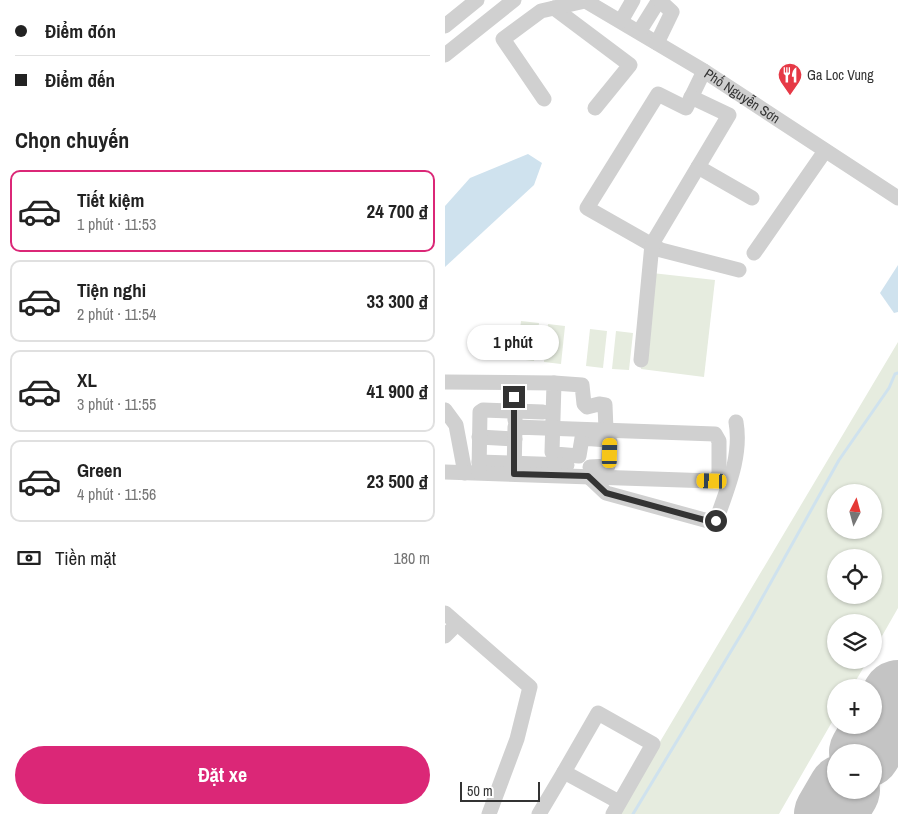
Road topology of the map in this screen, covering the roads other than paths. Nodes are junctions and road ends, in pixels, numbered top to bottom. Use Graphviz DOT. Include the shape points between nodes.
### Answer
graph roads {
  1 [pos="477,0"];
  2 [pos="514,0"];
  3 [pos="585,0"];
  4 [pos="633,0"];
  5 [pos="659,0"];
  6 [pos="554,8"];
  7 [pos="621,21"];
  8 [pos="445,26"];
  9 [pos="639,32"];
  10 [pos="657,43"];
  11 [pos="445,55"];
  12 [pos="704,71"];
  13 [pos="691,97"];
  14 [pos="545,100"];
  15 [pos="595,108"];
  16 [pos="825,151"];
  17 [pos="698,166"];
  18 [pos="752,198"];
  19 [pos="898,198"];
  20 [pos="652,244"];
  21 [pos="755,253"];
  22 [pos="739,270"];
  23 [pos="641,360"];
  24 [pos="445,382"];
  25 [pos="514,383"];
  26 [pos="554,383"];
  27 [pos="445,410"];
  28 [pos="514,411"];
  29 [pos="543,412"];
  30 [pos="736,422"];
  31 [pos="553,428"];
  32 [pos="606,430"];
  33 [pos="515,433"];
  34 [pos="479,437"];
  35 [pos="514,468"];
  36 [pos="474,469"];
  37 [pos="445,472"];
  38 [pos="588,476"];
  39 [pos="445,613"];
  40 [pos="457,624"];
  41 [pos="445,636"];
  42 [pos="564,772"];
  43 [pos="616,808"];
  44 [pos="489,814"];
  45 [pos="539,814"];
  1 -- 8 [label="street"];
  2 -- 11 [label="street"];
  3 -- 6 [label="street"];
  3 -- 7 [label="street, Phố Nguyễn Sơn"];
  4 -- 7 [label="street"];
  5 -- 9 [label="street"];
  5 -- 10 [label="street" via="672,12"];
  6 -- 14 [label="street" via="541,11 503,39"];
  6 -- 15 [label="street" via="630,65"];
  7 -- 9 [label="street, Phố Nguyễn Sơn"];
  9 -- 10 [label="street, Phố Nguyễn Sơn"];
  10 -- 12 [label="street, Phố Nguyễn Sơn"];
  12 -- 13 [label="street"];
  12 -- 16 [label="street, Phố Nguyễn Sơn"];
  13 -- 17 [label="street" via="729,115"];
  13 -- 20 [label="street" via="686,108 658,94 587,208"];
  16 -- 19 [label="street, Phố Nguyễn Sơn"];
  16 -- 21 [label="street"];
  17 -- 18 [label="street"];
  17 -- 20 [label="street"];
  20 -- 22 [label="street" via="661,250"];
  20 -- 23 [label="street"];
  24 -- 25 [label="street"];
  25 -- 26 [label="street"];
  25 -- 28 [label="street"];
  26 -- 31 [label="street"];
  26 -- 32 [label="street" via="582,385 587,407 605,405"];
  27 -- 36 [label="street" via="456,425"];
  28 -- 29 [label="street"];
  28 -- 33 [label="street"];
  28 -- 34 [label="street" via="480,412"];
  30 -- 38 [label="street" via="738,437 733,473 716,521 606,493"];
  31 -- 32 [label="street"];
  31 -- 33 [label="street"];
  31 -- 35 [label="street" via="552,452 555,454 579,456 582,438 610,442 608,466"];
  32 -- 38 [label="street" via="715,434 719,441 719,476 712,481"];
  33 -- 34 [label="street"];
  33 -- 35 [label="street"];
  34 -- 36 [label="street"];
  35 -- 36 [label="street"];
  35 -- 38 [label="street"];
  36 -- 37 [label="street"];
  39 -- 40 [label="street"];
  40 -- 41 [label="street"];
  40 -- 44 [label="street" via="530,687 517,740"];
  42 -- 43 [label="street"];
  42 -- 43 [label="street" via="598,713 653,744"];
  42 -- 45 [label="street"];
}
